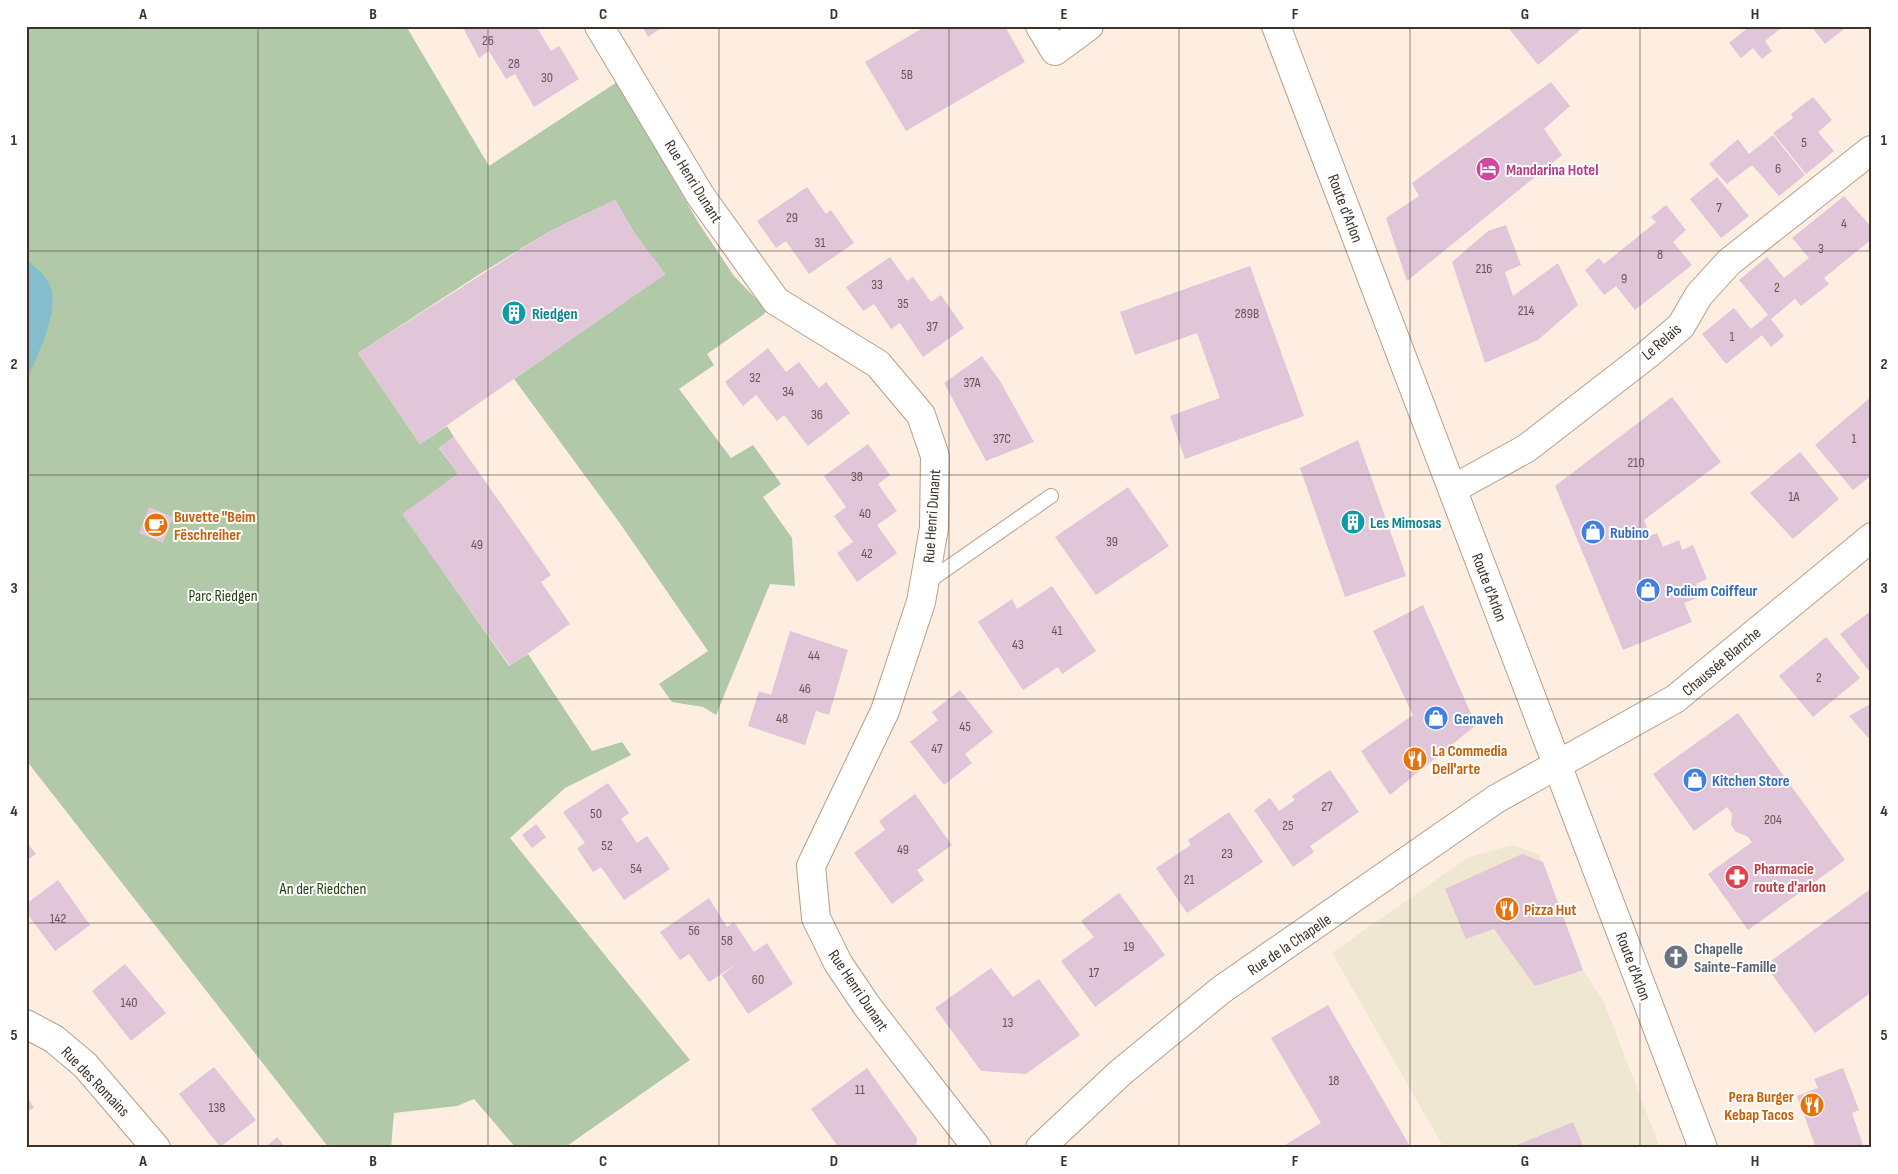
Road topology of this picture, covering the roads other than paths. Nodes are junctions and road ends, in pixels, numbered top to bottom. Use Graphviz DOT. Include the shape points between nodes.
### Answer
graph roads {
  1 [pos="599,26"];
  2 [pos="1040,26"];
  3 [pos="1089,26"];
  4 [pos="1276,26"];
  5 [pos="1871,150"];
  6 [pos="1452,489"];
  7 [pos="1051,496"];
  8 [pos="1872,537"];
  9 [pos="926,583"];
  10 [pos="1558,766"];
  11 [pos="26,1024"];
  12 [pos="156,1148"];
  13 [pos="976,1148"];
  14 [pos="1040,1148"];
  15 [pos="1703,1148"];
  1 -- 9 [label="main road, Rue Henri Dunant" via="700,196 776,300 878,364 921,415 935,456 934,528"];
  2 -- 3 [label="main road" via="1055,50"];
  4 -- 6 [label="main road, Route d'Arlon"];
  5 -- 6 [label="main road, Le Relais" via="1729,262 1699,295 1681,326 1647,355 1527,448"];
  6 -- 10 [label="main road, Route d'Arlon"];
  7 -- 9 [label="lane"];
  8 -- 10 [label="main road, Chaussée Blanche" via="1675,699"];
  9 -- 13 [label="main road, Rue Henri Dunant" via="885,711 811,866 811,886 816,918 838,963"];
  10 -- 14 [label="main road, Rue de la Chapelle" via="1496,799 1221,990 1120,1073"];
  10 -- 15 [label="main road, Route d'Arlon"];
  11 -- 12 [label="main road, Rue des Romains" via="54,1039 85,1065"];
}
